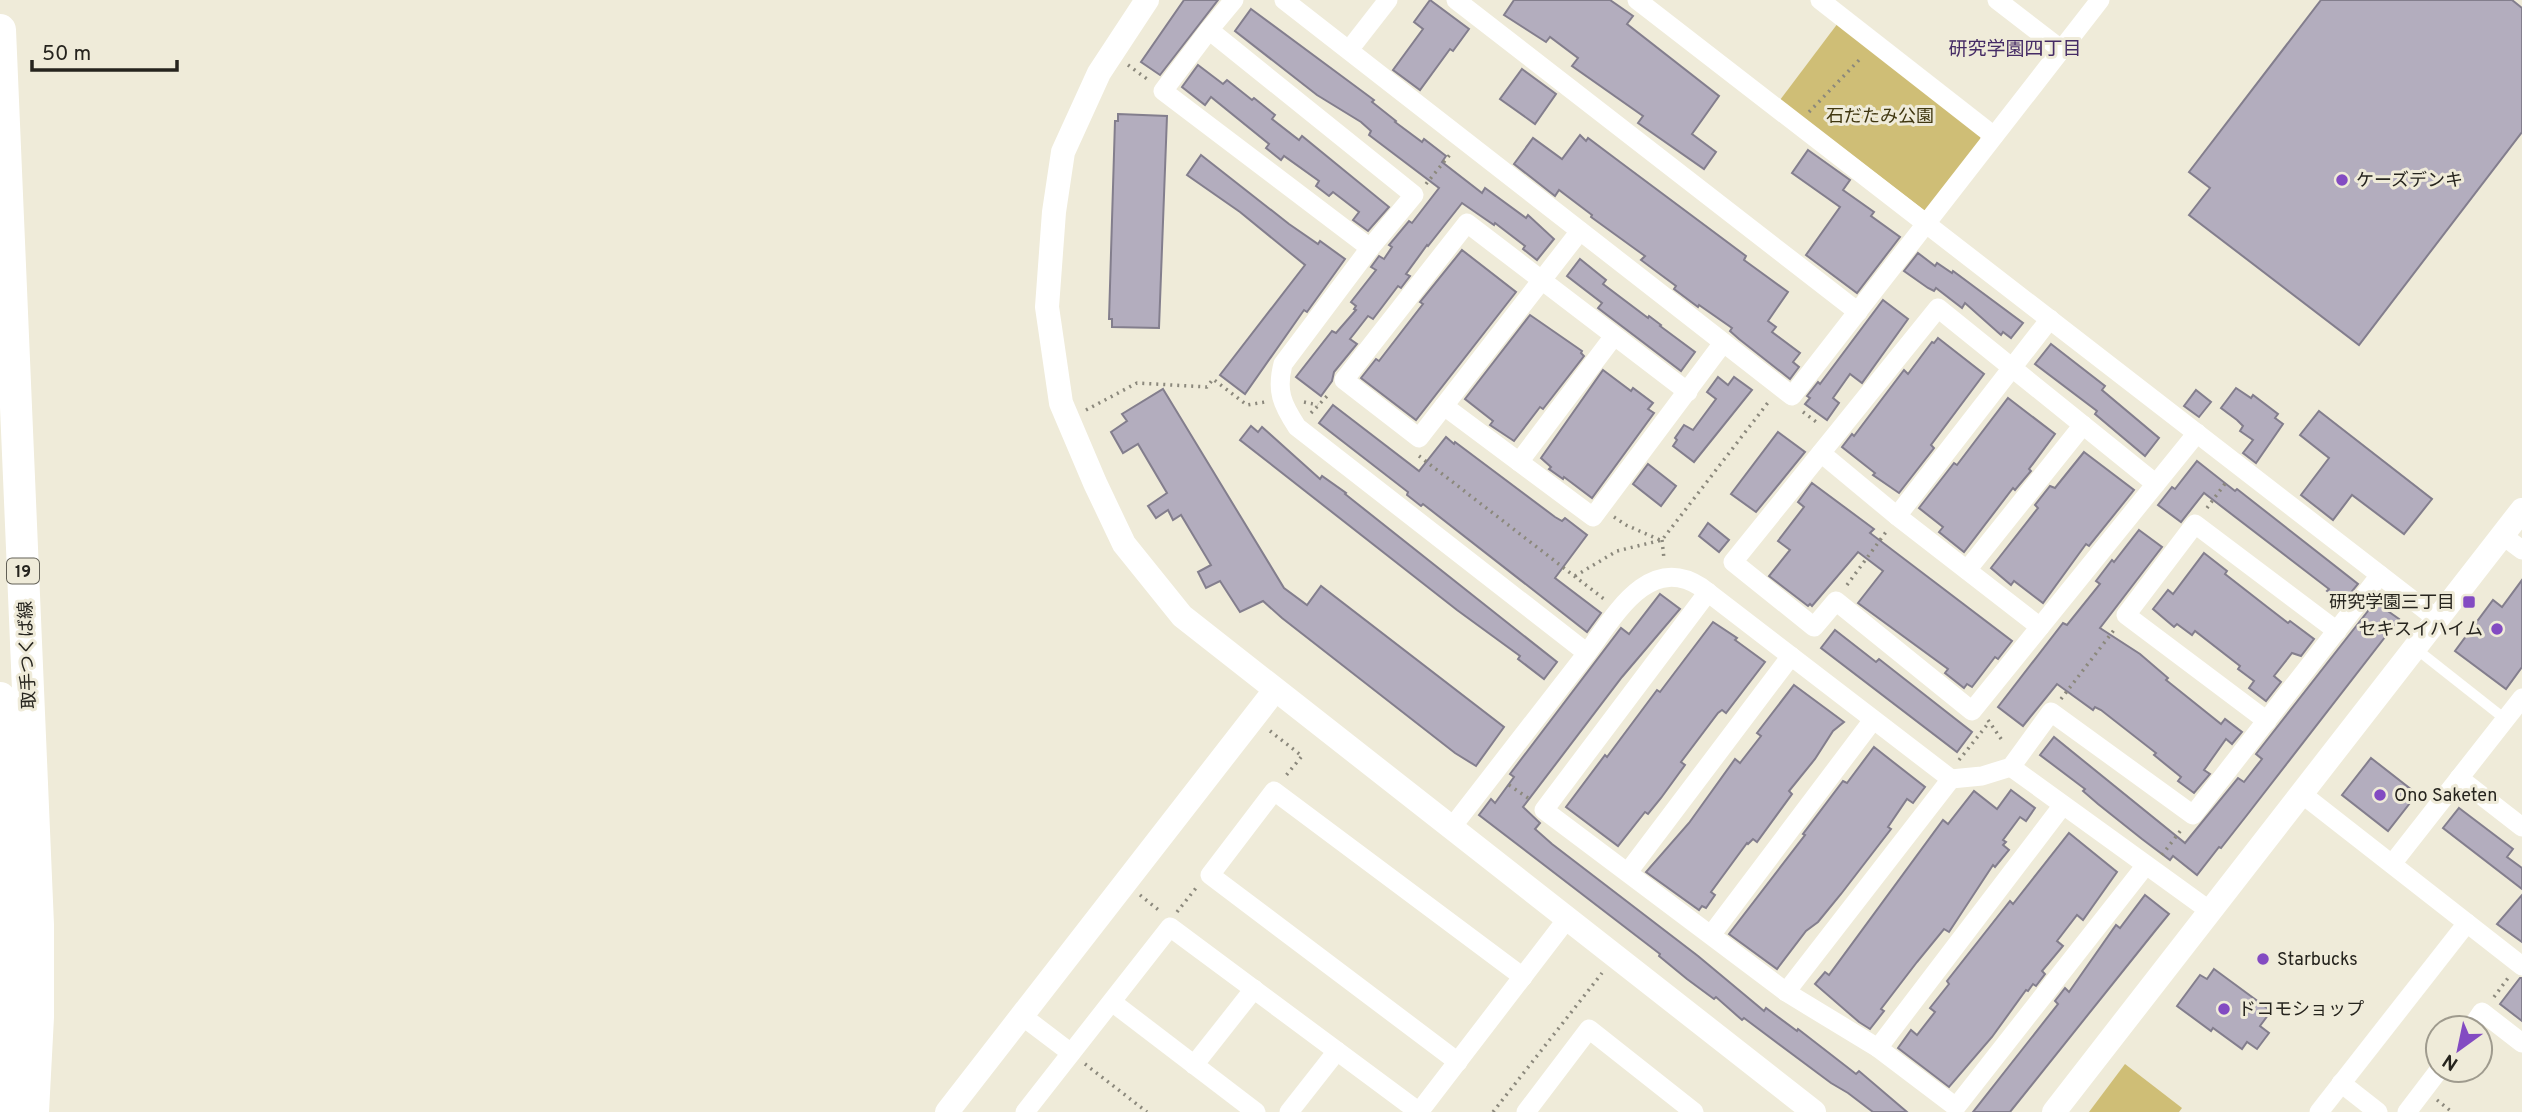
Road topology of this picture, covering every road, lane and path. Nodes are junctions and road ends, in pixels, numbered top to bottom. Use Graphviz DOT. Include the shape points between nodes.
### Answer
graph roads {
  1 [pos="1147,0"];
  2 [pos="1234,0"];
  3 [pos="1284,0"];
  4 [pos="1388,0"];
  5 [pos="1456,0"];
  6 [pos="1637,0"];
  7 [pos="1820,0"];
  8 [pos="1997,0"];
  9 [pos="2101,0"];
  10 [pos="0,30"];
  11 [pos="1209,30"];
  12 [pos="1876,43"];
  13 [pos="1349,50"];
  14 [pos="2062,50"];
  15 [pos="1126,63"];
  16 [pos="1163,91"];
  17 [pos="1798,124"];
  18 [pos="1994,136"];
  19 [pos="1462,139"];
  20 [pos="1414,195"];
  21 [pos="1926,224"];
  22 [pos="1580,231"];
  23 [pos="1370,248"];
  24 [pos="1541,281"];
  25 [pos="1858,312"];
  26 [pos="2050,319"];
  27 [pos="1614,336"];
  28 [pos="1723,343"];
  29 [pos="2012,368"];
  30 [pos="1332,391"];
  31 [pos="1688,392"];
  32 [pos="1786,392"];
  33 [pos="1282,399"];
  34 [pos="1444,406"];
  35 [pos="1084,411"];
  36 [pos="2083,425"];
  37 [pos="1297,428"];
  38 [pos="2197,433"];
  39 [pos="1835,436"];
  40 [pos="1411,450"];
  41 [pos="1821,453"];
  42 [pos="1518,462"];
  43 [pos="2239,466"];
  44 [pos="2156,484"];
  45 [pos="1600,508"];
  46 [pos="2522,510"];
  47 [pos="1897,516"];
  48 [pos="2195,524"];
  49 [pos="1662,540"];
  50 [pos="2512,542"];
  51 [pos="1967,570"];
  52 [pos="2380,575"];
  53 [pos="1574,576"];
  54 [pos="1708,592"];
  55 [pos="1836,601"];
  56 [pos="1619,611"];
  57 [pos="2126,615"];
  58 [pos="2437,619"];
  59 [pos="2040,627"];
  60 [pos="2337,631"];
  61 [pos="2415,649"];
  62 [pos="1587,653"];
  63 [pos="1791,656"];
  64 [pos="1275,690"];
  65 [pos="0,698"];
  66 [pos="2522,698"];
  67 [pos="1977,705"];
  68 [pos="2051,712"];
  69 [pos="2505,719"];
  70 [pos="1873,720"];
  71 [pos="2267,721"];
  72 [pos="1989,722"];
  73 [pos="1262,724"];
  74 [pos="2015,762"];
  75 [pos="1953,772"];
  76 [pos="1493,774"];
  77 [pos="2459,778"];
  78 [pos="1274,791"];
  79 [pos="2302,794"];
  80 [pos="2063,805"];
  81 [pos="1544,810"];
  82 [pos="2193,815"];
  83 [pos="1452,827"];
  84 [pos="2522,827"];
  85 [pos="2151,864"];
  86 [pos="2392,864"];
  87 [pos="1628,872"];
  88 [pos="1210,875"];
  89 [pos="1125,884"];
  90 [pos="2210,911"];
  91 [pos="1567,919"];
  92 [pos="2467,923"];
  93 [pos="1711,935"];
  94 [pos="2520,965"];
  95 [pos="1605,968"];
  96 [pos="1523,977"];
  97 [pos="1254,989"];
  98 [pos="1786,992"];
  99 [pos="1112,1002"];
  100 [pos="2482,1014"];
  101 [pos="1021,1015"];
  102 [pos="2494,1029"];
  103 [pos="2522,1043"];
  104 [pos="1878,1048"];
  105 [pos="1337,1051"];
  106 [pos="1071,1054"];
  107 [pos="1458,1062"];
  108 [pos="1194,1065"];
  109 [pos="2341,1083"];
  110 [pos="2428,1084"];
  111 [pos="1497,1107"];
  112 [pos="1033,1109"];
  113 [pos="1805,1109"];
  114 [pos="6,1112"];
  115 [pos="33,1112"];
  116 [pos="947,1112"];
  117 [pos="1147,1112"];
  118 [pos="1256,1112"];
  119 [pos="1289,1112"];
  120 [pos="1419,1112"];
  121 [pos="1493,1112"];
  122 [pos="1507,1112"];
  123 [pos="1525,1112"];
  124 [pos="1694,1112"];
  125 [pos="2054,1112"];
  126 [pos="2319,1112"];
  127 [pos="2378,1112"];
  128 [pos="2407,1112"];
  1 -- 64 [label="street" via="1099,73 1063,152 1047,307 1061,403 1124,544 1182,616"];
  2 -- 11 [label="street"];
  3 -- 13 [label="street"];
  4 -- 13 [label="street"];
  5 -- 25 [label="street"];
  6 -- 17 [label="street"];
  7 -- 12 [label="street"];
  8 -- 14 [label="street"];
  9 -- 14 [label="street"];
  10 -- 115 [label="main road, 取手つくば線 / 19" via="38,925"];
  11 -- 16 [label="street"];
  11 -- 20 [label="street"];
  12 -- 17 [label="path"];
  12 -- 18 [label="street"];
  13 -- 19 [label="street"];
  14 -- 18 [label="street"];
  15 -- 16 [label="path"];
  16 -- 23 [label="street"];
  17 -- 21 [label="street"];
  18 -- 21 [label="street"];
  19 -- 20 [label="path"];
  19 -- 22 [label="street"];
  20 -- 23 [label="street"];
  21 -- 25 [label="street"];
  21 -- 26 [label="street"];
  22 -- 24 [label="street"];
  22 -- 28 [label="street"];
  23 -- 33 [label="street" via="1283,363 1279,379"];
  24 -- 27 [label="street"];
  24 -- 34 [label="street"];
  24 -- 34 [label="street" via="1466,223 1344,380 1419,438"];
  25 -- 32 [label="street"];
  26 -- 29 [label="street"];
  26 -- 38 [label="street"];
  27 -- 31 [label="street"];
  27 -- 42 [label="street"];
  28 -- 31 [label="street"];
  28 -- 32 [label="street"];
  29 -- 36 [label="street"];
  29 -- 39 [label="street" via="1938,308"];
  29 -- 47 [label="street"];
  30 -- 37 [label="path"];
  31 -- 45 [label="street"];
  32 -- 39 [label="path" via="1797,407"];
  32 -- 49 [label="path"];
  33 -- 35 [label="path" via="1247,405 1213,379 1207,387 1137,383"];
  33 -- 37 [label="street"];
  34 -- 42 [label="street"];
  36 -- 44 [label="street"];
  36 -- 51 [label="street"];
  37 -- 62 [label="street"];
  38 -- 43 [label="street"];
  38 -- 44 [label="street"];
  39 -- 41 [label="street"];
  40 -- 53 [label="path"];
  41 -- 47 [label="street"];
  41 -- 55 [label="street" via="1733,562 1814,627"];
  42 -- 45 [label="street" via="1593,517"];
  43 -- 48 [label="path"];
  43 -- 52 [label="street"];
  44 -- 59 [label="street"];
  45 -- 49 [label="path"];
  46 -- 50 [label="street"];
  47 -- 51 [label="street"];
  47 -- 55 [label="path"];
  48 -- 57 [label="street"];
  48 -- 60 [label="street"];
  49 -- 53 [label="path" via="1617,551"];
  50 -- 58 [label="street"];
  51 -- 59 [label="street"];
  52 -- 58 [label="street"];
  52 -- 60 [label="street"];
  53 -- 56 [label="path"];
  54 -- 56 [label="street" via="1692,581 1666,577 1637,590"];
  54 -- 63 [label="street"];
  54 -- 81 [label="street"];
  55 -- 67 [label="street" via="1972,711"];
  56 -- 62 [label="street"];
  57 -- 68 [label="path"];
  57 -- 71 [label="street"];
  58 -- 61 [label="street"];
  59 -- 67 [label="street"];
  60 -- 71 [label="street"];
  61 -- 69 [label="lane"];
  61 -- 79 [label="street"];
  62 -- 76 [label="street"];
  63 -- 70 [label="street"];
  63 -- 87 [label="street"];
  64 -- 83 [label="street"];
  64 -- 89 [label="street"];
  65 -- 114 [label="main road, 取手つくば線" via="10,938"];
  66 -- 69 [label="street"];
  67 -- 72 [label="path"];
  68 -- 74 [label="street"];
  68 -- 82 [label="street"];
  69 -- 77 [label="street"];
  70 -- 75 [label="street"];
  70 -- 93 [label="street"];
  71 -- 82 [label="street"];
  72 -- 74 [label="path"];
  72 -- 75 [label="path"];
  73 -- 78 [label="path" via="1302,756"];
  74 -- 75 [label="street" via="1982,776"];
  74 -- 80 [label="street"];
  75 -- 98 [label="street"];
  76 -- 81 [label="path"];
  76 -- 83 [label="street"];
  77 -- 84 [label="street"];
  77 -- 86 [label="street"];
  78 -- 88 [label="street"];
  78 -- 96 [label="street"];
  79 -- 86 [label="street"];
  79 -- 90 [label="street"];
  80 -- 85 [label="street"];
  80 -- 104 [label="street"];
  81 -- 87 [label="street"];
  82 -- 85 [label="path"];
  83 -- 91 [label="street"];
  85 -- 90 [label="street"];
  85 -- 104 [label="street" via="1956,1107"];
  86 -- 92 [label="street"];
  87 -- 93 [label="street"];
  88 -- 89 [label="path" via="1171,919"];
  88 -- 107 [label="street"];
  89 -- 101 [label="street"];
  90 -- 125 [label="street"];
  91 -- 96 [label="street"];
  91 -- 113 [label="street"];
  92 -- 94 [label="street"];
  92 -- 109 [label="street"];
  93 -- 98 [label="street"];
  94 -- 100 [label="path"];
  95 -- 111 [label="path"];
  96 -- 107 [label="street"];
  97 -- 99 [label="street" via="1170,927"];
  97 -- 105 [label="street"];
  97 -- 108 [label="street"];
  98 -- 104 [label="street"];
  99 -- 106 [label="street"];
  99 -- 108 [label="street"];
  101 -- 106 [label="street"];
  101 -- 116 [label="street"];
  102 -- 103 [label="street"];
  105 -- 119 [label="street"];
  105 -- 120 [label="street"];
  106 -- 112 [label="street"];
  106 -- 117 [label="path"];
  107 -- 120 [label="street"];
  108 -- 118 [label="street"];
  109 -- 126 [label="street"];
  109 -- 127 [label="street"];
  110 -- 128 [label="street"];
  111 -- 121 [label="path"];
  111 -- 122 [label="path"];
  123 -- 124 [label="street" via="1589,1029"];
}
